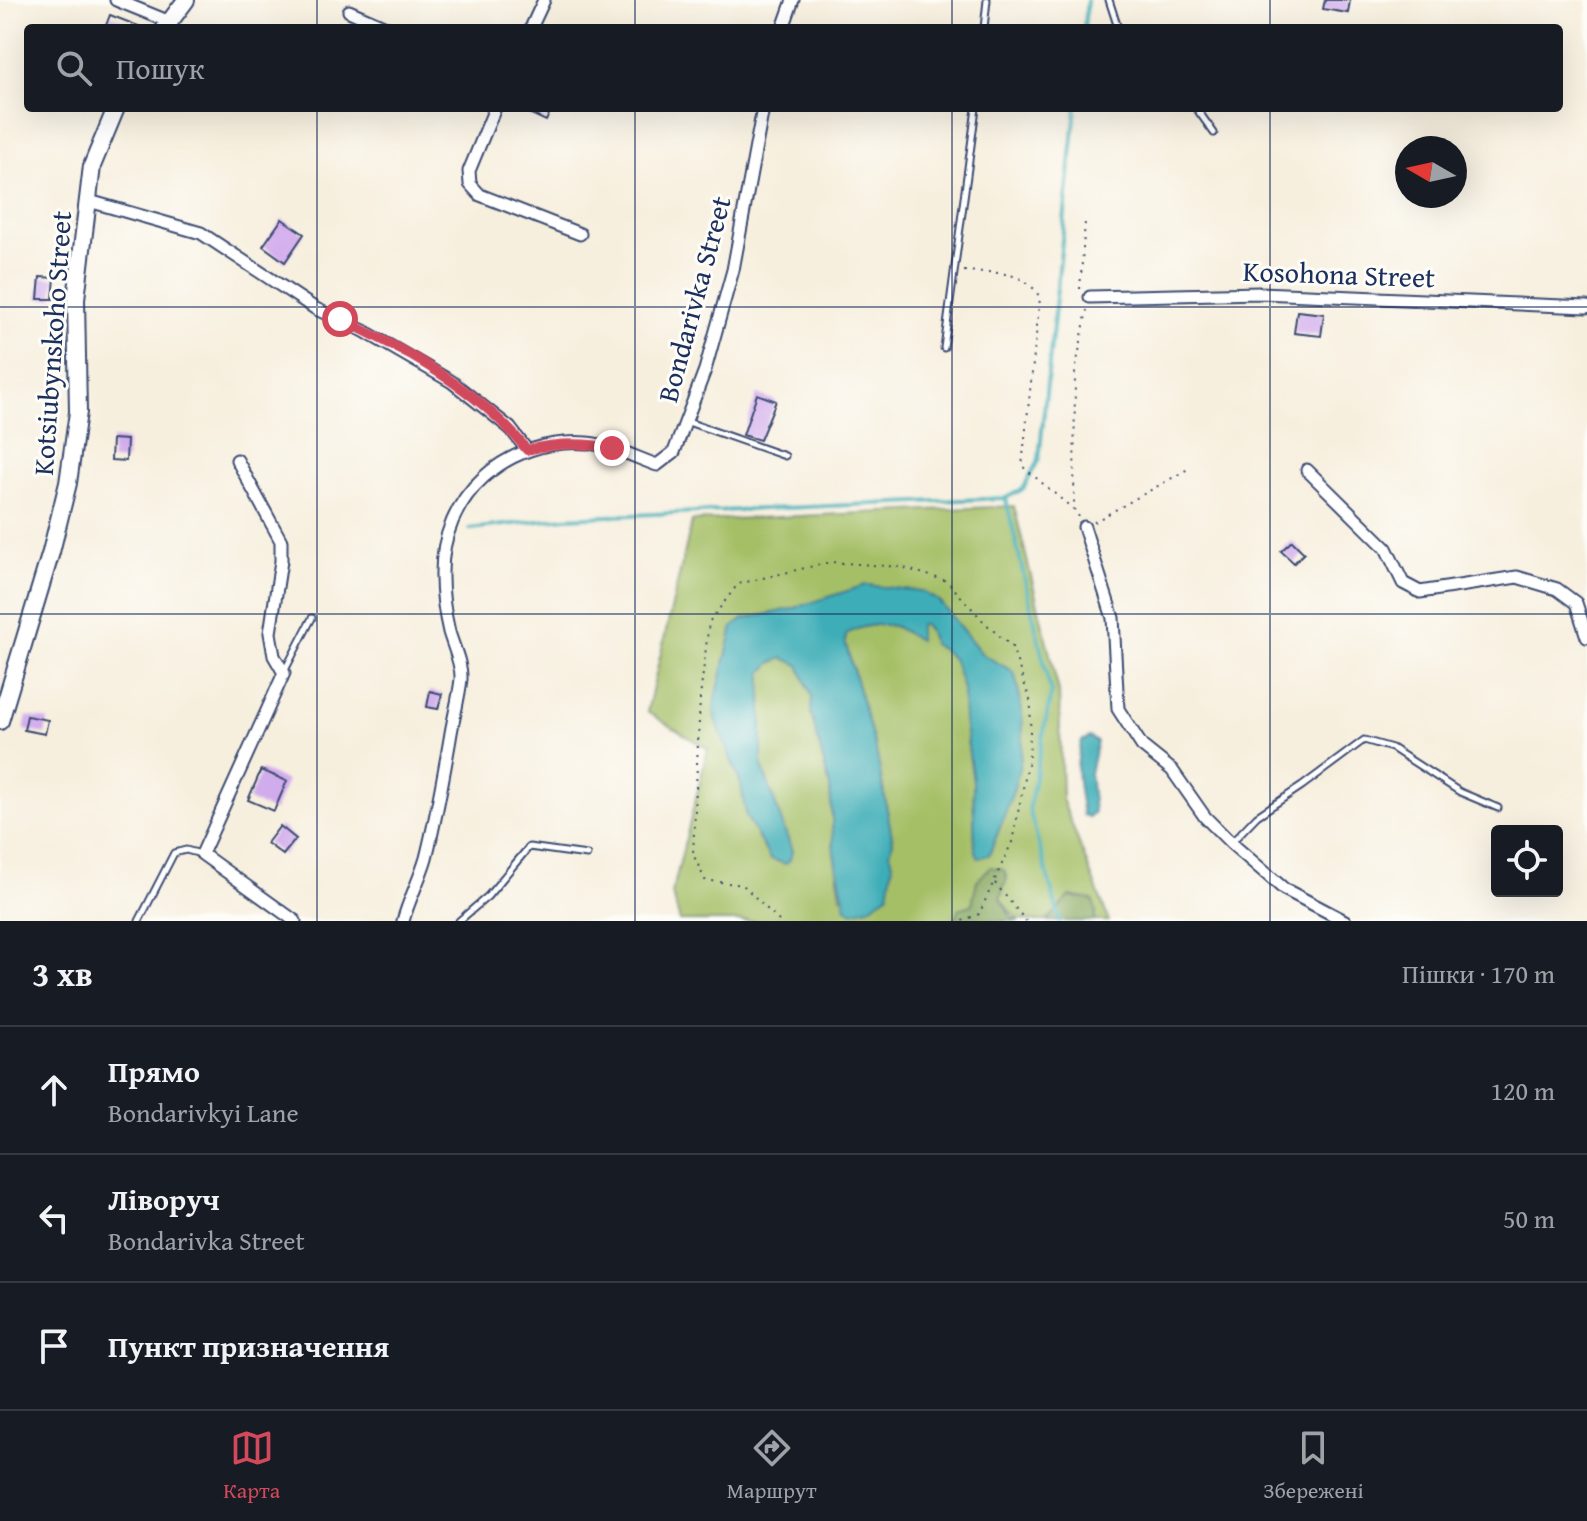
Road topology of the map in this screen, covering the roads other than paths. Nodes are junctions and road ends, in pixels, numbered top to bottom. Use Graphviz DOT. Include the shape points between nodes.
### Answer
graph roads {
  1 [pos="116,0"];
  2 [pos="186,0"];
  3 [pos="544,0"];
  4 [pos="793,0"];
  5 [pos="987,0"];
  6 [pos="1109,0"];
  7 [pos="349,11"];
  8 [pos="165,24"];
  9 [pos="168,24"];
  10 [pos="379,24"];
  11 [pos="533,24"];
  12 [pos="784,24"];
  13 [pos="984,24"];
  14 [pos="1117,24"];
  15 [pos="114,112"];
  16 [pos="493,112"];
  17 [pos="762,112"];
  18 [pos="975,112"];
  19 [pos="1199,112"];
  20 [pos="1214,133"];
  21 [pos="89,201"];
  22 [pos="580,234"];
  23 [pos="1090,297"];
  24 [pos="1587,307"];
  25 [pos="944,348"];
  26 [pos="687,421"];
  27 [pos="527,450"];
  28 [pos="785,456"];
  29 [pos="237,460"];
  30 [pos="1307,470"];
  31 [pos="1084,527"];
  32 [pos="312,618"];
  33 [pos="1587,637"];
  34 [pos="284,673"];
  35 [pos="0,721"];
  36 [pos="1498,808"];
  37 [pos="1231,843"];
  38 [pos="202,854"];
  39 [pos="587,855"];
  40 [pos="139,921"];
  41 [pos="295,921"];
  42 [pos="403,921"];
  43 [pos="459,921"];
  44 [pos="1345,921"];
  1 -- 8 [label="street"];
  2 -- 9 [label="street"];
  3 -- 11 [label="street"];
  4 -- 12 [label="street"];
  5 -- 13 [label="lane"];
  6 -- 14 [label="lane"];
  7 -- 10 [label="street"];
  15 -- 21 [label="street, Kotsiubynskoho Street" via="92,166"];
  16 -- 22 [label="street" via="469,171 470,184 480,195"];
  17 -- 26 [label="street, Bondarivka Street" via="733,270"];
  18 -- 25 [label="lane"];
  19 -- 20 [label="lane"];
  21 -- 27 [label="street" via="201,233 316,309 452,382 510,428"];
  21 -- 35 [label="street, Kotsiubynskoho Street" via="76,299 78,412 68,483"];
  23 -- 24 [label="street, Kosohona Street" via="1260,293"];
  26 -- 27 [label="street, Bondarivka Street" via="674,452 657,465 588,443"];
  26 -- 28 [label="lane"];
  27 -- 42 [label="street, Bondarivka Street" via="495,466 465,500 444,539 448,627 461,676 425,861"];
  29 -- 34 [label="street" via="281,541 270,633"];
  30 -- 33 [label="street" via="1386,548 1403,583 1420,592 1517,577 1557,589 1576,603"];
  31 -- 37 [label="street" via="1113,618 1118,709 1142,746 1172,770"];
  32 -- 34 [label="lane"];
  34 -- 38 [label="street"];
  36 -- 37 [label="lane" via="1460,792 1392,748 1366,739 1257,816"];
  37 -- 44 [label="street" via="1284,889"];
  38 -- 40 [label="lane" via="174,853"];
  38 -- 41 [label="street"];
  39 -- 43 [label="lane" via="529,847"];
}
